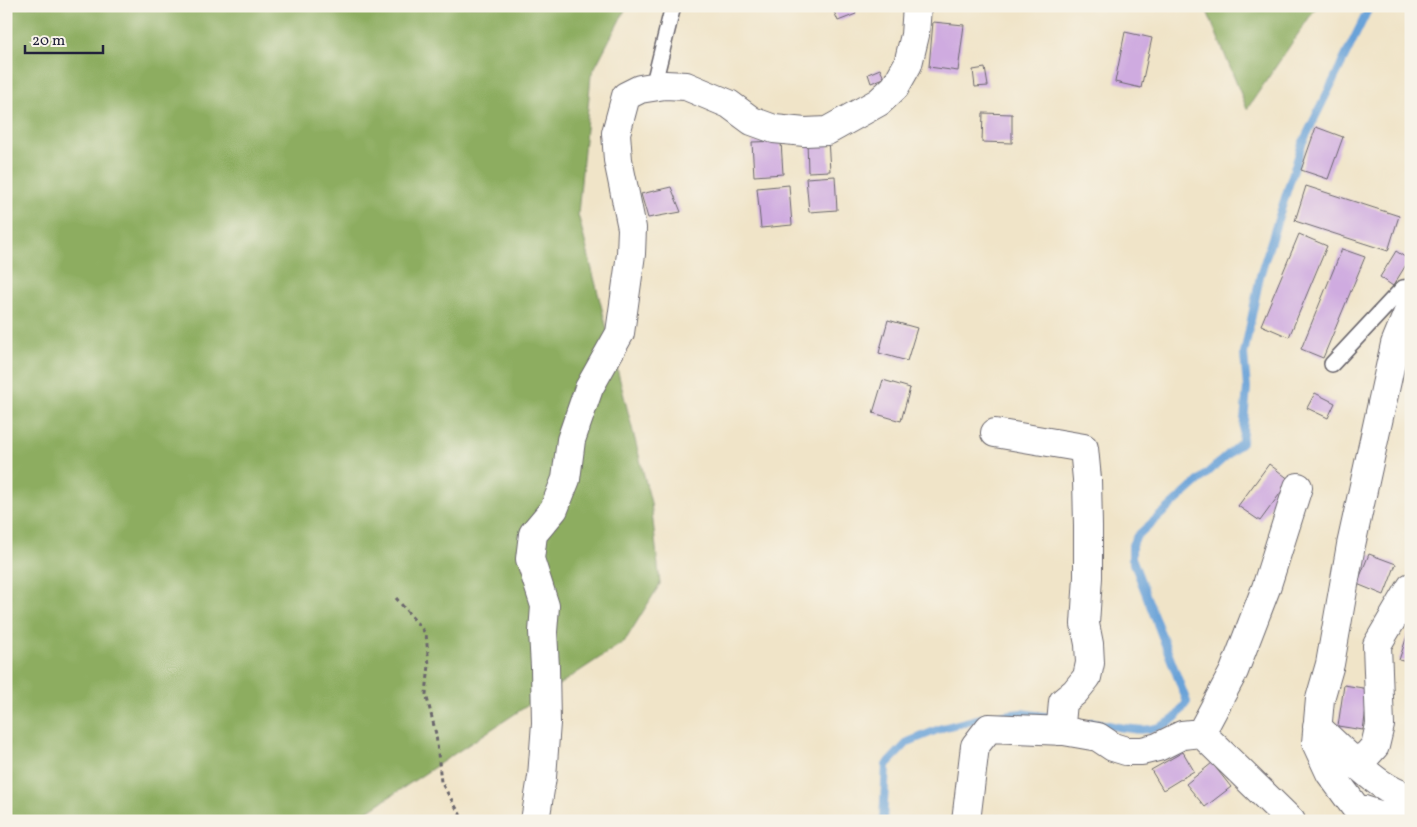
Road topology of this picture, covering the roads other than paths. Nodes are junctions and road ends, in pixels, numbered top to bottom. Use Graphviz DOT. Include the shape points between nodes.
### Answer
graph roads {
  1 [pos="673,6"];
  2 [pos="916,6"];
  3 [pos="653,87"];
  4 [pos="1411,287"];
  5 [pos="1411,305"];
  6 [pos="1332,364"];
  7 [pos="995,433"];
  8 [pos="1298,487"];
  9 [pos="1411,587"];
  10 [pos="1061,721"];
  11 [pos="1317,727"];
  12 [pos="1201,733"];
  13 [pos="1353,761"];
  14 [pos="1411,798"];
  15 [pos="1362,814"];
  16 [pos="535,821"];
  17 [pos="966,821"];
  18 [pos="1291,821"];
  19 [pos="1398,821"];
  1 -- 3 [label="lane"];
  2 -- 3 [label="street" via="908,64 895,87 878,102 827,131 774,129 752,121 729,104 686,86"];
  3 -- 16 [label="street" via="626,96 616,133 618,160 632,228 620,334 589,388 571,440 566,479 554,509 533,534 530,559 545,606 546,723"];
  4 -- 6 [label="lane" via="1403,288"];
  5 -- 11 [label="street" via="1395,344 1351,545"];
  7 -- 10 [label="street" via="1084,448 1088,526 1085,624 1090,663 1087,677 1063,702"];
  8 -- 12 [label="street" via="1266,588 1234,671"];
  9 -- 13 [label="street" via="1377,645 1380,725 1375,746 1366,756"];
  10 -- 12 [label="street" via="1126,751 1142,751 1182,735"];
  10 -- 17 [label="street" via="989,728 975,746"];
  11 -- 13 [label="street"];
  11 -- 15 [label="street" via="1316,743 1330,773"];
  12 -- 18 [label="street"];
  13 -- 14 [label="street" via="1374,780"];
  15 -- 19 [label="street"];
}
